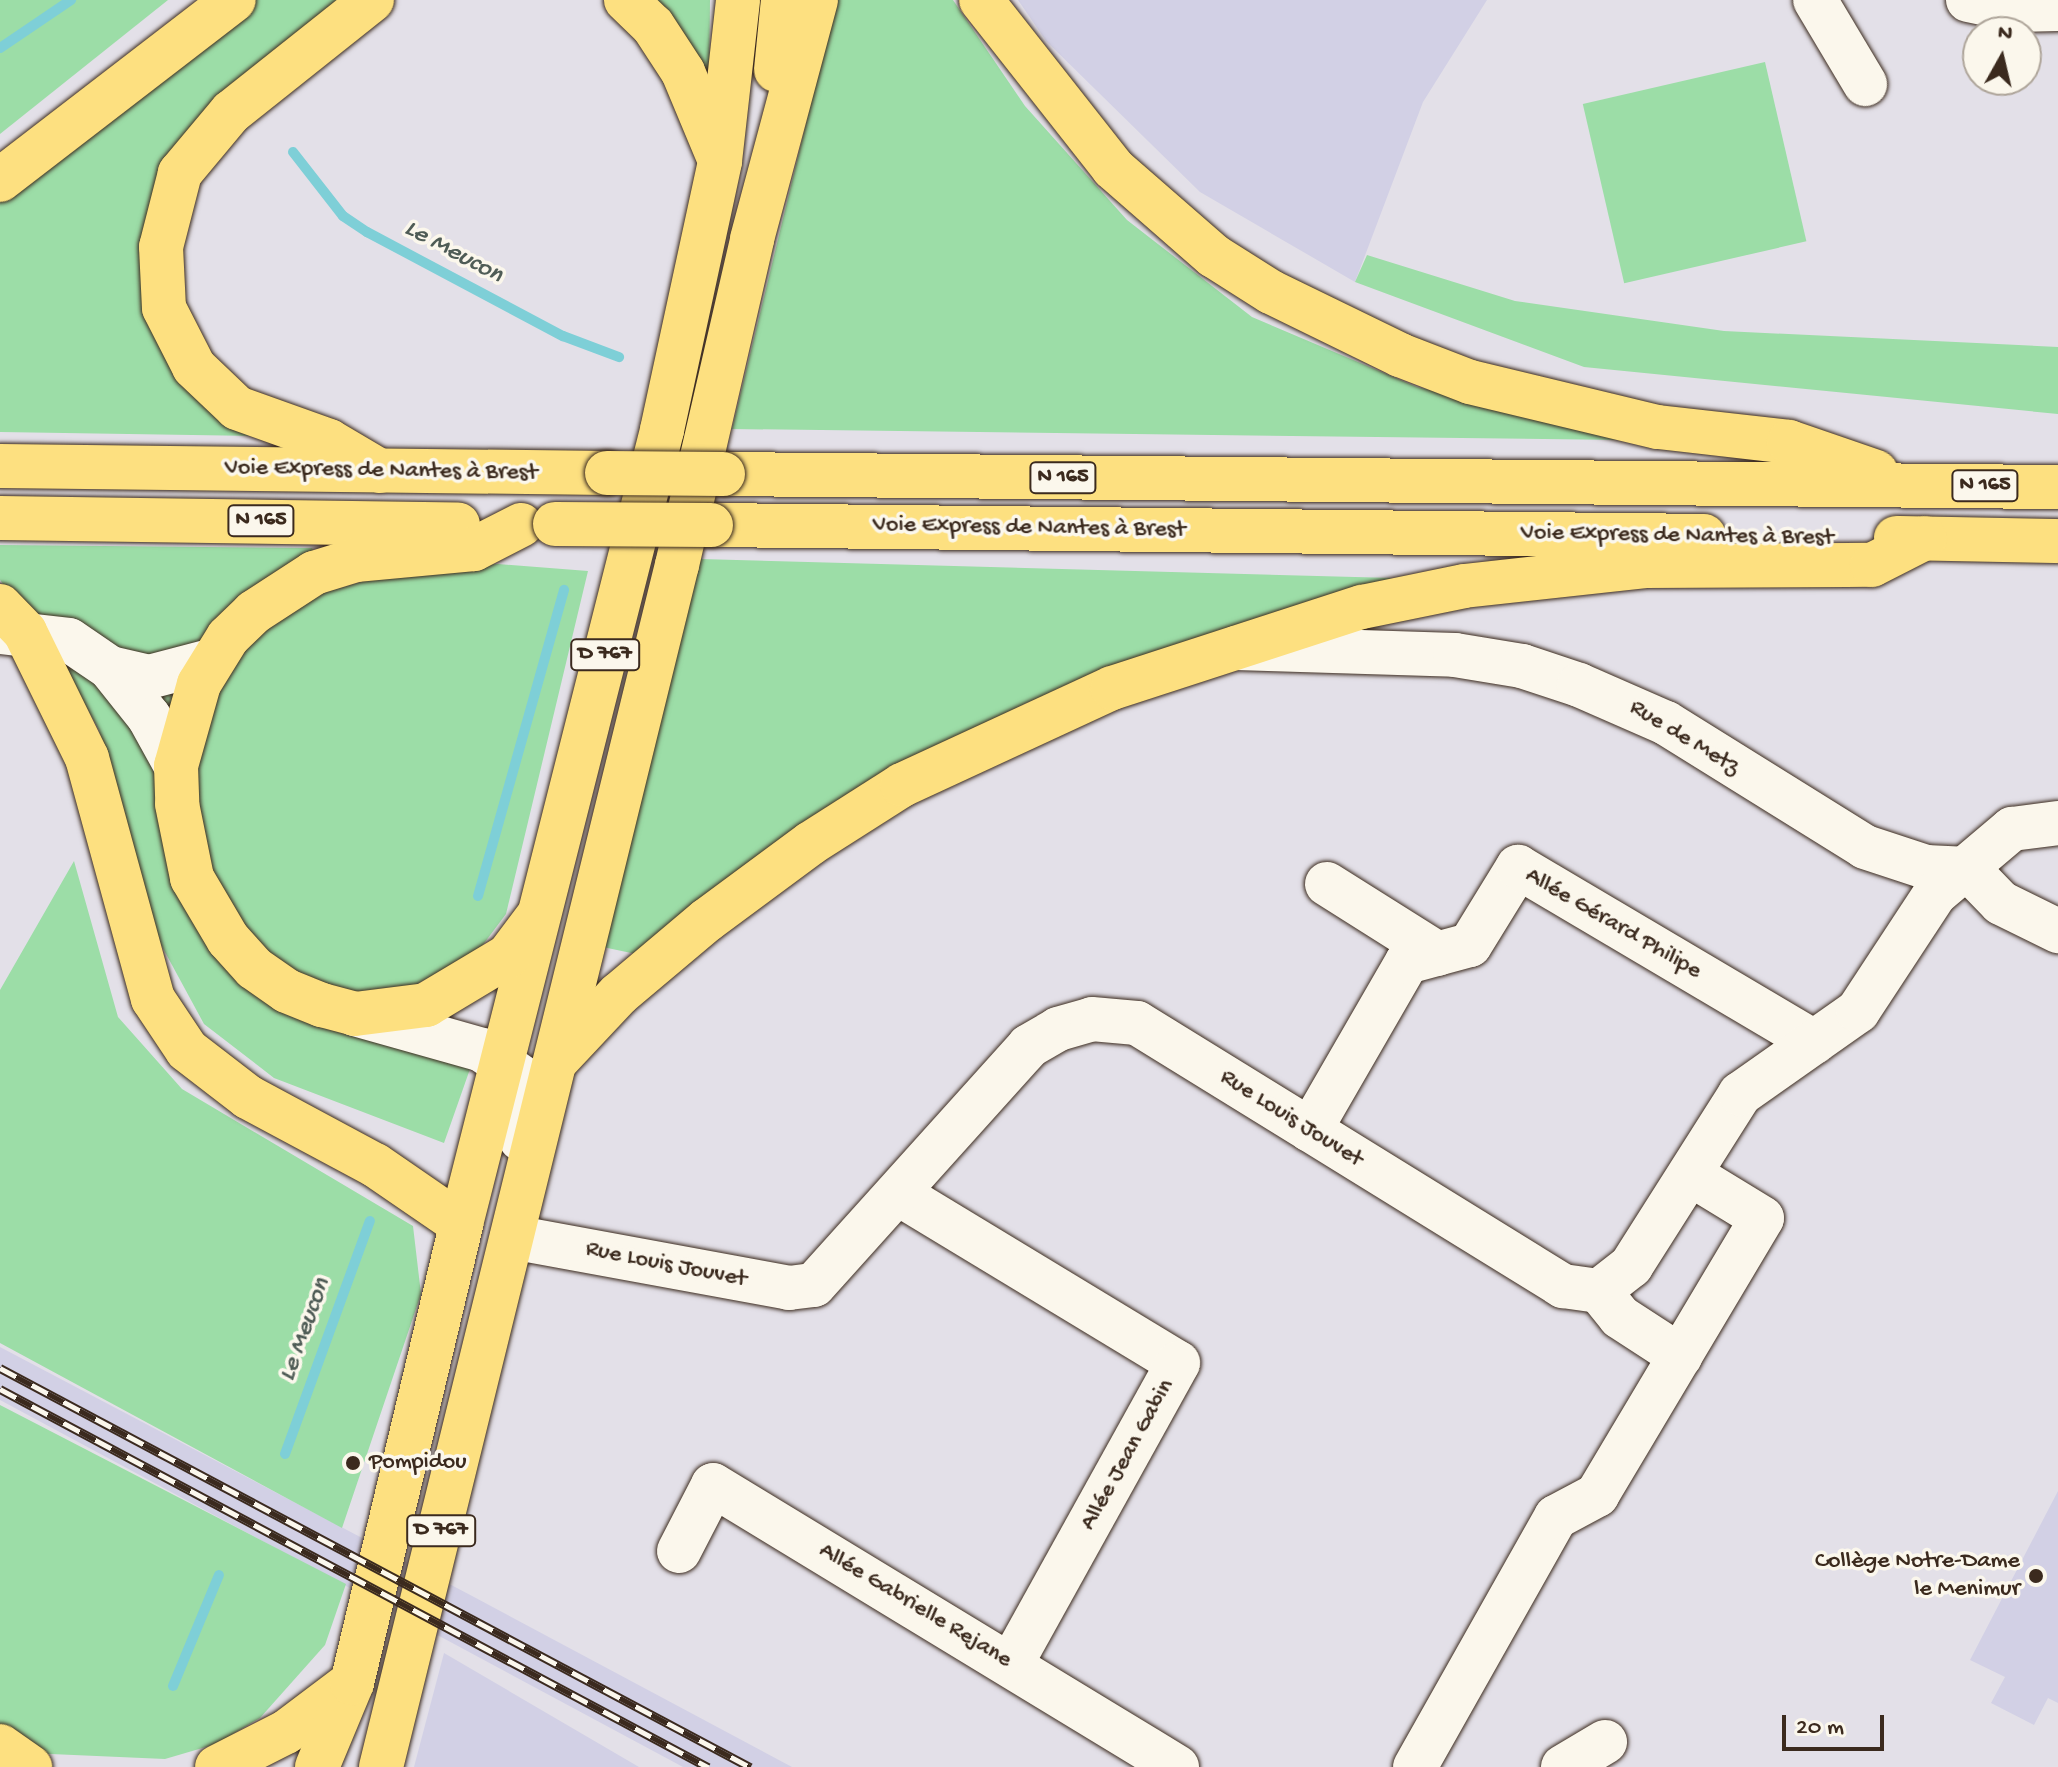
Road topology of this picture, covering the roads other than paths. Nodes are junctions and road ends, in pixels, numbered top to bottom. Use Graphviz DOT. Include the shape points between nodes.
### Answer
graph roads {
  1 [pos="234,0"];
  2 [pos="372,0"];
  3 [pos="626,0"];
  4 [pos="738,0"];
  5 [pos="783,0"];
  6 [pos="816,0"];
  7 [pos="981,0"];
  8 [pos="1815,0"];
  9 [pos="1968,0"];
  10 [pos="2058,9"];
  11 [pos="1865,84"];
  12 [pos="720,161"];
  13 [pos="0,180"];
  14 [pos="752,239"];
  15 [pos="0,466"];
  16 [pos="380,471"];
  17 [pos="1913,484"];
  18 [pos="2058,487"];
  19 [pos="0,518"];
  20 [pos="538,524"];
  21 [pos="1925,538"];
  22 [pos="2058,541"];
  23 [pos="8,623"];
  24 [pos="1226,648"];
  25 [pos="210,661"];
  26 [pos="110,668"];
  27 [pos="176,766"];
  28 [pos="2058,823"];
  29 [pos="1968,869"];
  30 [pos="1327,884"];
  31 [pos="538,916"];
  32 [pos="2058,931"];
  33 [pos="1438,954"];
  34 [pos="355,1014"];
  35 [pos="1814,1042"];
  36 [pos="556,1061"];
  37 [pos="502,1066"];
  38 [pos="1310,1130"];
  39 [pos="530,1160"];
  40 [pos="1690,1174"];
  41 [pos="899,1194"];
  42 [pos="461,1224"];
  43 [pos="512,1237"];
  44 [pos="1599,1291"];
  45 [pos="1680,1356"];
  46 [pos="679,1551"];
  47 [pos="1012,1663"];
  48 [pos="352,1683"];
  49 [pos="1605,1742"];
  50 [pos="0,1746"];
  51 [pos="315,1765"];
  52 [pos="30,1767"];
  53 [pos="217,1767"];
  54 [pos="381,1767"];
  55 [pos="1177,1767"];
  56 [pos="1415,1767"];
  57 [pos="1563,1767"];
  1 -- 13 [label="main road"];
  2 -- 16 [label="main road" via="231,112 180,173 161,247 164,308 194,367 237,408 329,441"];
  3 -- 12 [label="main road" via="653,26 683,72"];
  4 -- 12 [label="main road, D 767" via="733,83"];
  5 -- 14 [label="main road, D 767"];
  6 -- 14 [label="main road"];
  7 -- 17 [label="main road" via="1070,119 1144,196 1214,256 1319,318 1470,382 1658,427 1789,442"];
  8 -- 11 [label="street"];
  9 -- 10 [label="street" via="2016,10"];
  12 -- 31 [label="main road, D 767" via="662,430"];
  14 -- 36 [label="main road, D 767"];
  15 -- 16 [label="main road, Voie Express de Nantes à Brest / N 165"];
  16 -- 17 [label="main road, Voie Express de Nantes à Brest / N 165, bridge"];
  17 -- 18 [label="main road, Voie Express de Nantes à Brest / N 165"];
  19 -- 20 [label="main road, Voie Express de Nantes à Brest / N 165"];
  20 -- 21 [label="main road, Voie Express de Nantes à Brest / N 165, bridge"];
  20 -- 25 [label="main road" via="474,549 356,560 314,573 254,612"];
  21 -- 22 [label="main road, Voie Express de Nantes à Brest / N 165"];
  21 -- 24 [label="main road" via="1872,565 1645,566 1464,586 1362,607"];
  23 -- 26 [label="street" via="69,640"];
  23 -- 42 [label="main road" via="87,758 153,999 187,1050 248,1097 375,1165"];
  24 -- 29 [label="street, Rue de Metz" via="1378,649 1522,666 1622,700 1666,723 1865,847 1926,867"];
  24 -- 36 [label="main road" via="1112,688 902,785 707,920 619,994"];
  25 -- 26 [label="street" via="149,677"];
  25 -- 27 [label="main road" via="184,725"];
  26 -- 27 [label="street" via="149,717"];
  27 -- 34 [label="main road" via="182,846 207,908 228,939 254,968 287,991"];
  28 -- 29 [label="street" via="2012,829"];
  29 -- 32 [label="street" via="2001,903"];
  29 -- 35 [label="street" via="1935,894 1858,1011"];
  30 -- 33 [label="street"];
  31 -- 34 [label="main road" via="508,956 461,987 426,1005"];
  31 -- 37 [label="main road, D 767"];
  33 -- 35 [label="street, Allée Gérard Philipe" via="1470,945 1518,867"];
  33 -- 38 [label="street, Allée Gérard Philipe" via="1407,962"];
  34 -- 37 [label="street" via="482,1050"];
  35 -- 40 [label="street" via="1740,1094"];
  36 -- 39 [label="main road, D 767"];
  37 -- 39 [label="street" via="530,1083 519,1134"];
  37 -- 42 [label="main road, D 767"];
  38 -- 41 [label="street, Rue Louis Jouvet" via="1137,1023 1092,1019 1029,1046"];
  38 -- 44 [label="street, Rue Louis Jouvet" via="1563,1286"];
  39 -- 43 [label="main road, D 767"];
  40 -- 44 [label="street" via="1631,1266"];
  40 -- 45 [label="street" via="1762,1218"];
  41 -- 43 [label="street, Rue Louis Jouvet" via="829,1274 802,1287"];
  41 -- 47 [label="street, Allée Jean Gabin" via="1178,1363"];
  42 -- 48 [label="main road, D 767"];
  43 -- 54 [label="main road, D 767"];
  44 -- 45 [label="street" via="1620,1317"];
  45 -- 56 [label="street" via="1597,1495 1556,1517"];
  46 -- 47 [label="street, Allée Gabrielle Rejane" via="713,1485"];
  47 -- 55 [label="street, Allée Gabrielle Rejane"];
  48 -- 51 [label="main road, D 767"];
  48 -- 53 [label="main road" via="286,1732"];
  49 -- 57 [label="street"];
  50 -- 52 [label="main road"];
}
